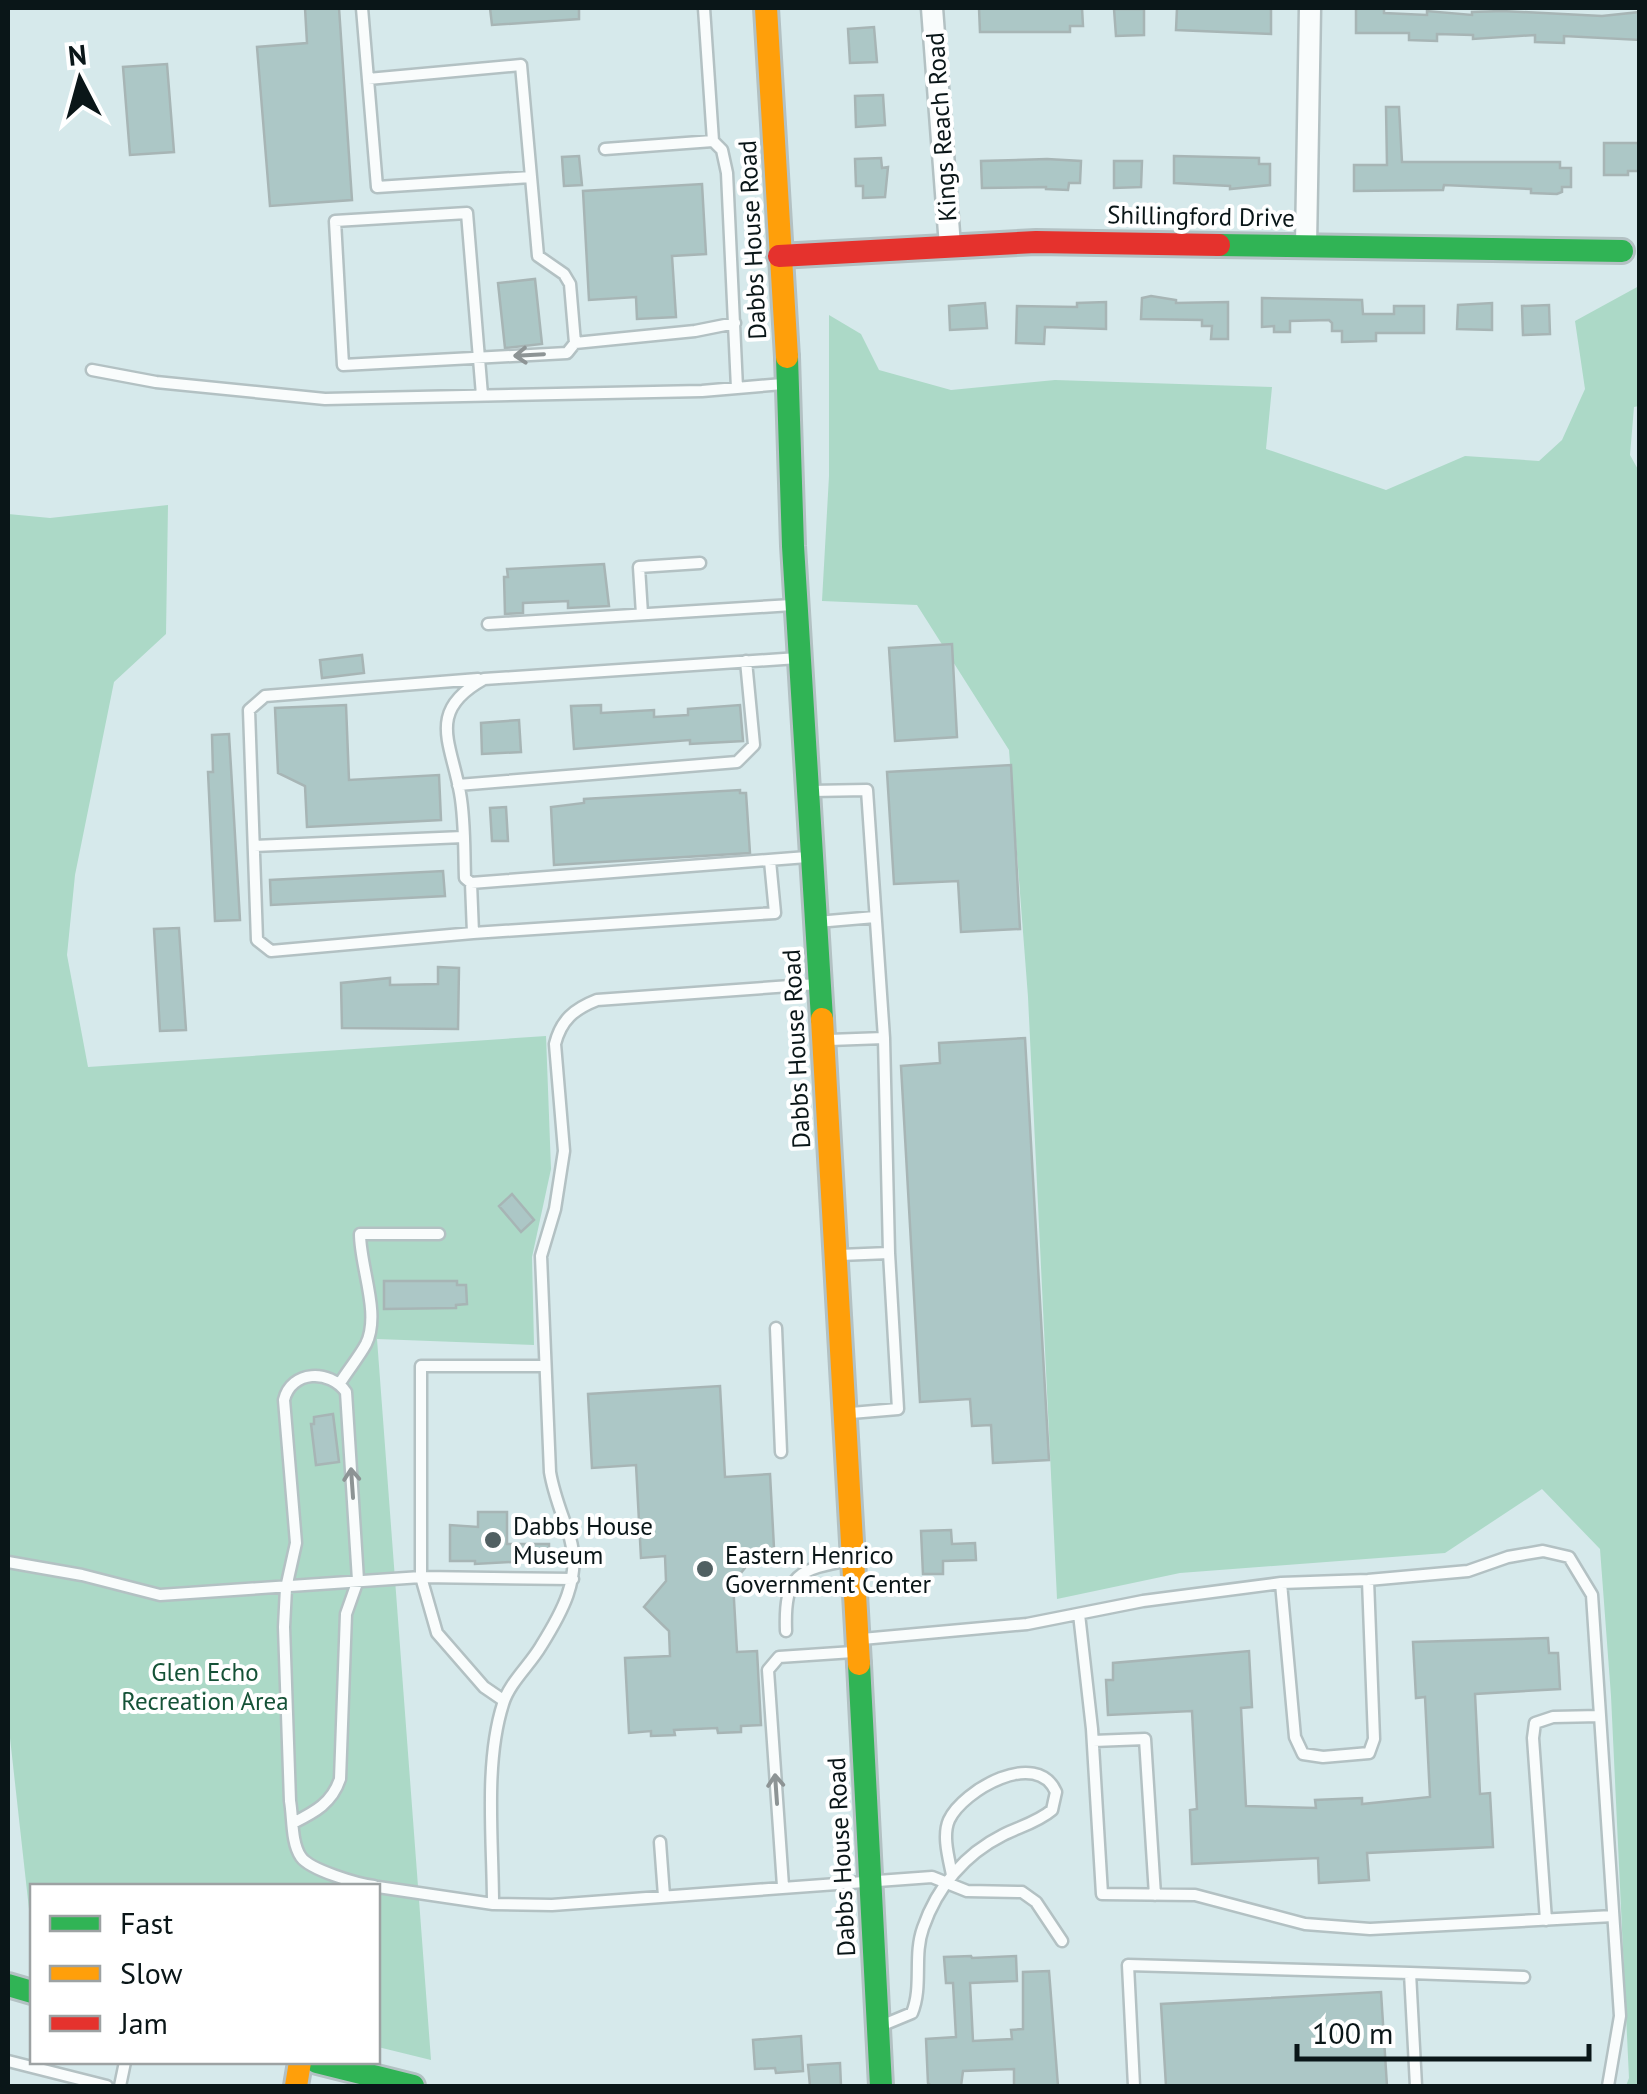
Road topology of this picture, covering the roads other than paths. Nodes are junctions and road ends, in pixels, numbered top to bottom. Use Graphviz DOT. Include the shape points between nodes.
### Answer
graph roads {
  1 [pos="362,8"];
  2 [pos="704,8"];
  3 [pos="766,8"];
  4 [pos="932,8"];
  5 [pos="1310,8"];
  6 [pos="368,79"];
  7 [pos="713,141"];
  8 [pos="605,149"];
  9 [pos="531,177"];
  10 [pos="1306,245"];
  11 [pos="950,246"];
  12 [pos="1622,251"];
  13 [pos="779,256"];
  14 [pos="735,324"];
  15 [pos="575,343"];
  16 [pos="478,358"];
  17 [pos="92,370"];
  18 [pos="789,384"];
  19 [pos="738,388"];
  20 [pos="482,396"];
  21 [pos="700,562"];
  22 [pos="798,604"];
  23 [pos="642,614"];
  24 [pos="488,624"];
  25 [pos="802,657"];
  26 [pos="746,661"];
  27 [pos="484,679"];
  28 [pos="458,784"];
  29 [pos="810,791"];
  30 [pos="463,836"];
  31 [pos="254,846"];
  32 [pos="813,857"];
  33 [pos="770,861"];
  34 [pos="471,883"];
  35 [pos="876,917"];
  36 [pos="816,922"];
  37 [pos="473,932"];
  38 [pos="820,984"];
  39 [pos="884,1038"];
  40 [pos="823,1040"];
  41 [pos="440,1234"];
  42 [pos="889,1252"];
  43 [pos="836,1256"];
  44 [pos="776,1328"];
  45 [pos="545,1366"];
  46 [pos="340,1384"];
  47 [pos="846,1414"];
  48 [pos="781,1452"];
  49 [pos="852,1560"];
  50 [pos="8,1562"];
  51 [pos="421,1578"];
  52 [pos="573,1579"];
  53 [pos="358,1580"];
  54 [pos="1368,1580"];
  55 [pos="1280,1583"];
  56 [pos="286,1588"];
  57 [pos="1079,1614"];
  58 [pos="786,1631"];
  59 [pos="857,1646"];
  60 [pos="503,1700"];
  61 [pos="1600,1716"];
  62 [pos="1093,1740"];
  63 [pos="293,1823"];
  64 [pos="660,1842"];
  65 [pos="949,1879"];
  66 [pos="869,1880"];
  67 [pos="366,1884"];
  68 [pos="782,1886"];
  69 [pos="380,1887"];
  70 [pos="1155,1895"];
  71 [pos="664,1896"];
  72 [pos="494,1904"];
  73 [pos="1613,1916"];
  74 [pos="1546,1920"];
  75 [pos="1062,1941"];
  76 [pos="1410,1973"];
  77 [pos="1524,1977"];
  78 [pos="877,2026"];
  79 [pos="8,2062"];
  80 [pos="325,2064"];
  81 [pos="107,2086"];
  82 [pos="413,2086"];
  83 [pos="881,2086"];
  84 [pos="1134,2086"];
  85 [pos="1416,2086"];
  86 [pos="1608,2086"];
  1 -- 6 [label="lane"];
  2 -- 7 [label="lane"];
  3 -- 13 [label="street, Dabbs House Road"];
  4 -- 11 [label="street, Kings Reach Road"];
  5 -- 10 [label="street"];
  6 -- 9 [label="lane" via="377,187"];
  6 -- 9 [label="lane" via="521,65"];
  7 -- 8 [label="lane"];
  7 -- 14 [label="lane" via="727,174"];
  9 -- 15 [label="lane" via="538,256 570,284"];
  10 -- 11 [label="street, Shillingford Drive"];
  10 -- 12 [label="street, Shillingford Drive"];
  11 -- 13 [label="street, Shillingford Drive"];
  13 -- 18 [label="street, Dabbs House Road"];
  14 -- 15 [label="lane"];
  14 -- 19 [label="lane"];
  15 -- 16 [label="lane, one-way" via="567,353"];
  16 -- 16 [label="lane" via="467,213 334,222 343,365"];
  16 -- 20 [label="lane"];
  17 -- 20 [label="lane" via="325,399"];
  18 -- 19 [label="lane"];
  18 -- 22 [label="street, Dabbs House Road"];
  19 -- 20 [label="lane"];
  21 -- 23 [label="lane" via="639,567"];
  22 -- 23 [label="lane"];
  22 -- 25 [label="street, Dabbs House Road"];
  23 -- 24 [label="lane"];
  25 -- 26 [label="lane"];
  25 -- 29 [label="street, Dabbs House Road"];
  26 -- 27 [label="lane"];
  26 -- 28 [label="lane" via="754,745 738,762"];
  27 -- 28 [label="lane" via="461,692 448,714"];
  27 -- 31 [label="lane" via="265,696 250,710"];
  28 -- 30 [label="lane"];
  29 -- 32 [label="street, Dabbs House Road"];
  29 -- 35 [label="lane" via="867,790"];
  30 -- 31 [label="lane"];
  30 -- 34 [label="lane"];
  31 -- 37 [label="lane" via="257,940 271,951"];
  32 -- 33 [label="lane"];
  32 -- 36 [label="street, Dabbs House Road"];
  33 -- 34 [label="lane"];
  33 -- 37 [label="lane" via="775,913"];
  34 -- 37 [label="lane"];
  35 -- 36 [label="lane"];
  35 -- 39 [label="lane"];
  36 -- 38 [label="street, Dabbs House Road"];
  38 -- 40 [label="street, Dabbs House Road"];
  38 -- 45 [label="lane" via="597,1000 578,1007 559,1029 564,1151 541,1256"];
  39 -- 40 [label="lane"];
  39 -- 42 [label="lane"];
  40 -- 43 [label="street, Dabbs House Road"];
  41 -- 46 [label="lane" via="360,1234 368,1340"];
  42 -- 43 [label="lane"];
  42 -- 47 [label="lane" via="898,1409"];
  43 -- 47 [label="street, Dabbs House Road"];
  44 -- 48 [label="lane"];
  45 -- 51 [label="lane" via="421,1366"];
  45 -- 52 [label="lane" via="550,1472 571,1540"];
  53 -- 46 [label="lane, one-way" via="346,1392"];
  46 -- 56 [label="lane" via="312,1376 287,1388 296,1543"];
  47 -- 49 [label="street, Dabbs House Road"];
  49 -- 58 [label="lane" via="818,1566 794,1582 786,1592"];
  49 -- 59 [label="street, Dabbs House Road"];
  50 -- 56 [label="lane" via="160,1595"];
  51 -- 52 [label="lane"];
  51 -- 53 [label="lane"];
  51 -- 60 [label="lane" via="437,1633 484,1688"];
  52 -- 60 [label="lane" via="542,1646"];
  53 -- 56 [label="lane"];
  53 -- 63 [label="lane" via="346,1614 340,1779 327,1802"];
  54 -- 55 [label="lane"];
  54 -- 55 [label="lane" via="1374,1740 1369,1753 1323,1757 1303,1754 1295,1737"];
  54 -- 61 [label="lane" via="1468,1570 1543,1550 1569,1557 1592,1596"];
  55 -- 57 [label="lane"];
  56 -- 63 [label="lane"];
  57 -- 59 [label="lane"];
  57 -- 62 [label="lane"];
  59 -- 66 [label="street, Dabbs House Road"];
  68 -- 59 [label="lane, one-way" via="768,1670 779,1657"];
  60 -- 72 [label="lane" via="493,1752"];
  61 -- 73 [label="lane"];
  61 -- 74 [label="lane" via="1535,1723"];
  62 -- 70 [label="lane" via="1102,1894"];
  62 -- 70 [label="lane" via="1144,1739"];
  63 -- 67 [label="lane" via="302,1860"];
  64 -- 71 [label="lane"];
  65 -- 65 [label="lane" via="972,1854 1052,1810 1056,1792 1047,1778 1016,1773 958,1808 946,1831"];
  65 -- 66 [label="lane"];
  65 -- 75 [label="lane" via="966,1891 1022,1892"];
  65 -- 78 [label="lane" via="920,1940 912,2013"];
  66 -- 68 [label="lane"];
  66 -- 78 [label="street, Dabbs House Road"];
  68 -- 71 [label="lane"];
  69 -- 72 [label="lane"];
  70 -- 74 [label="lane" via="1194,1895 1305,1924 1370,1929"];
  71 -- 72 [label="lane"];
  73 -- 74 [label="lane"];
  73 -- 86 [label="lane" via="1620,2016"];
  76 -- 77 [label="lane"];
  76 -- 84 [label="lane" via="1128,1964"];
  76 -- 85 [label="lane"];
  78 -- 83 [label="street, Dabbs House Road"];
  79 -- 81 [label="lane"];
  80 -- 82 [label="street"];
}
